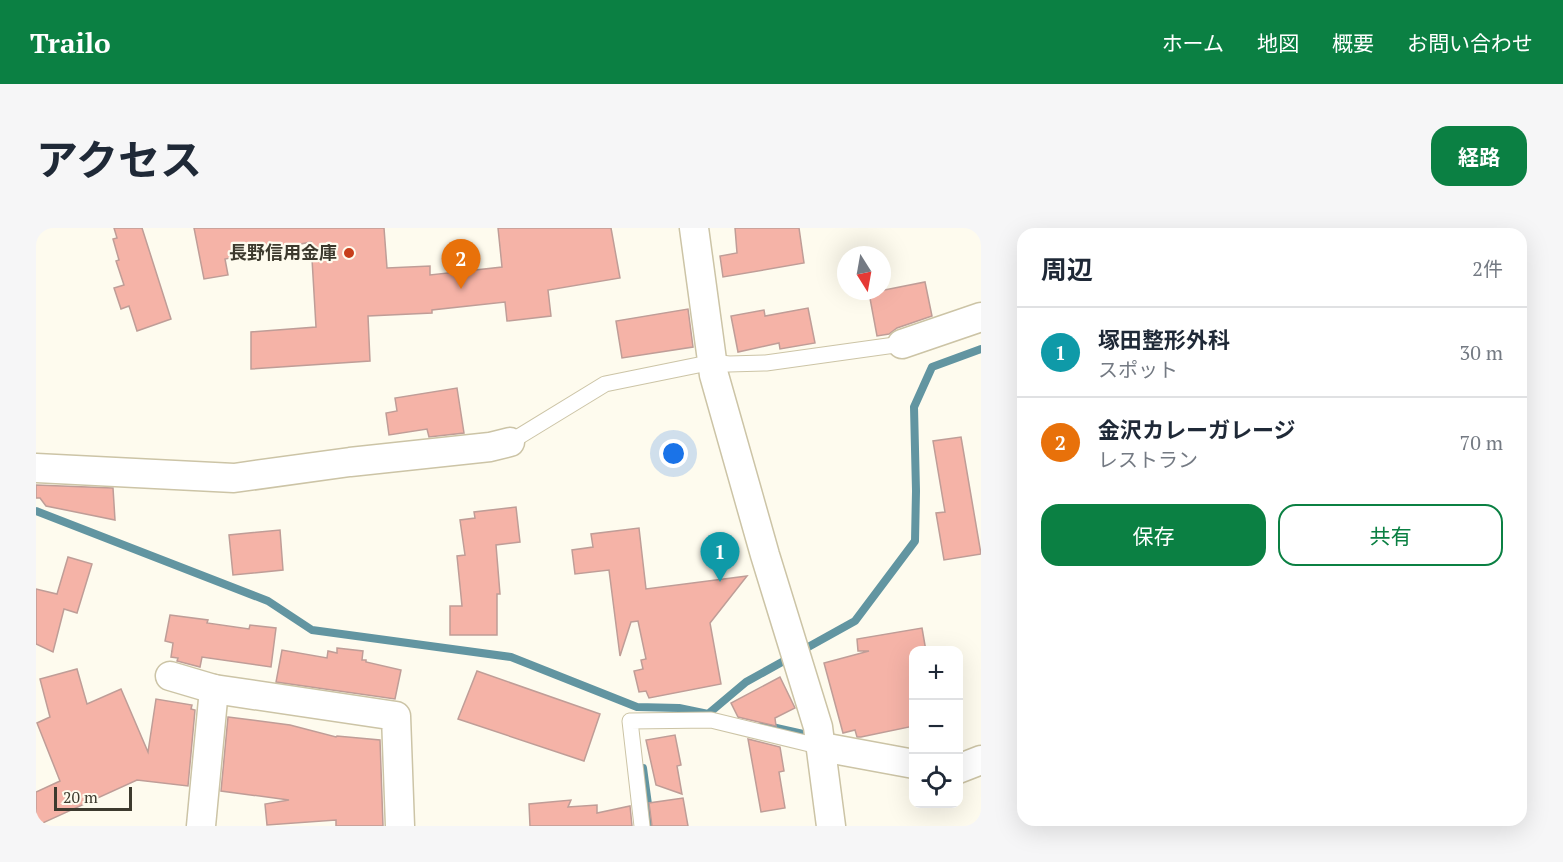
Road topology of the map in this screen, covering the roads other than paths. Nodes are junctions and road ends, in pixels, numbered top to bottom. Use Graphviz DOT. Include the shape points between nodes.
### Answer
graph roads {
  1 [pos="694,228"];
  2 [pos="981,317"];
  3 [pos="902,344"];
  4 [pos="713,362"];
  5 [pos="510,442"];
  6 [pos="36,468"];
  7 [pos="170,676"];
  8 [pos="214,689"];
  9 [pos="820,739"];
  10 [pos="981,760"];
  11 [pos="909,763"];
  12 [pos="963,767"];
  13 [pos="201,826"];
  14 [pos="400,826"];
  15 [pos="642,826"];
  16 [pos="831,826"];
  1 -- 4 [label="street"];
  2 -- 3 [label="street"];
  3 -- 4 [label="lane" via="766,363"];
  4 -- 5 [label="lane" via="605,384"];
  4 -- 9 [label="street"];
  5 -- 6 [label="street" via="234,478"];
  7 -- 8 [label="street"];
  8 -- 13 [label="street"];
  8 -- 14 [label="street" via="396,716"];
  9 -- 11 [label="street"];
  9 -- 15 [label="lane" via="711,720 630,721"];
  9 -- 16 [label="street"];
  10 -- 12 [label="street"];
}
